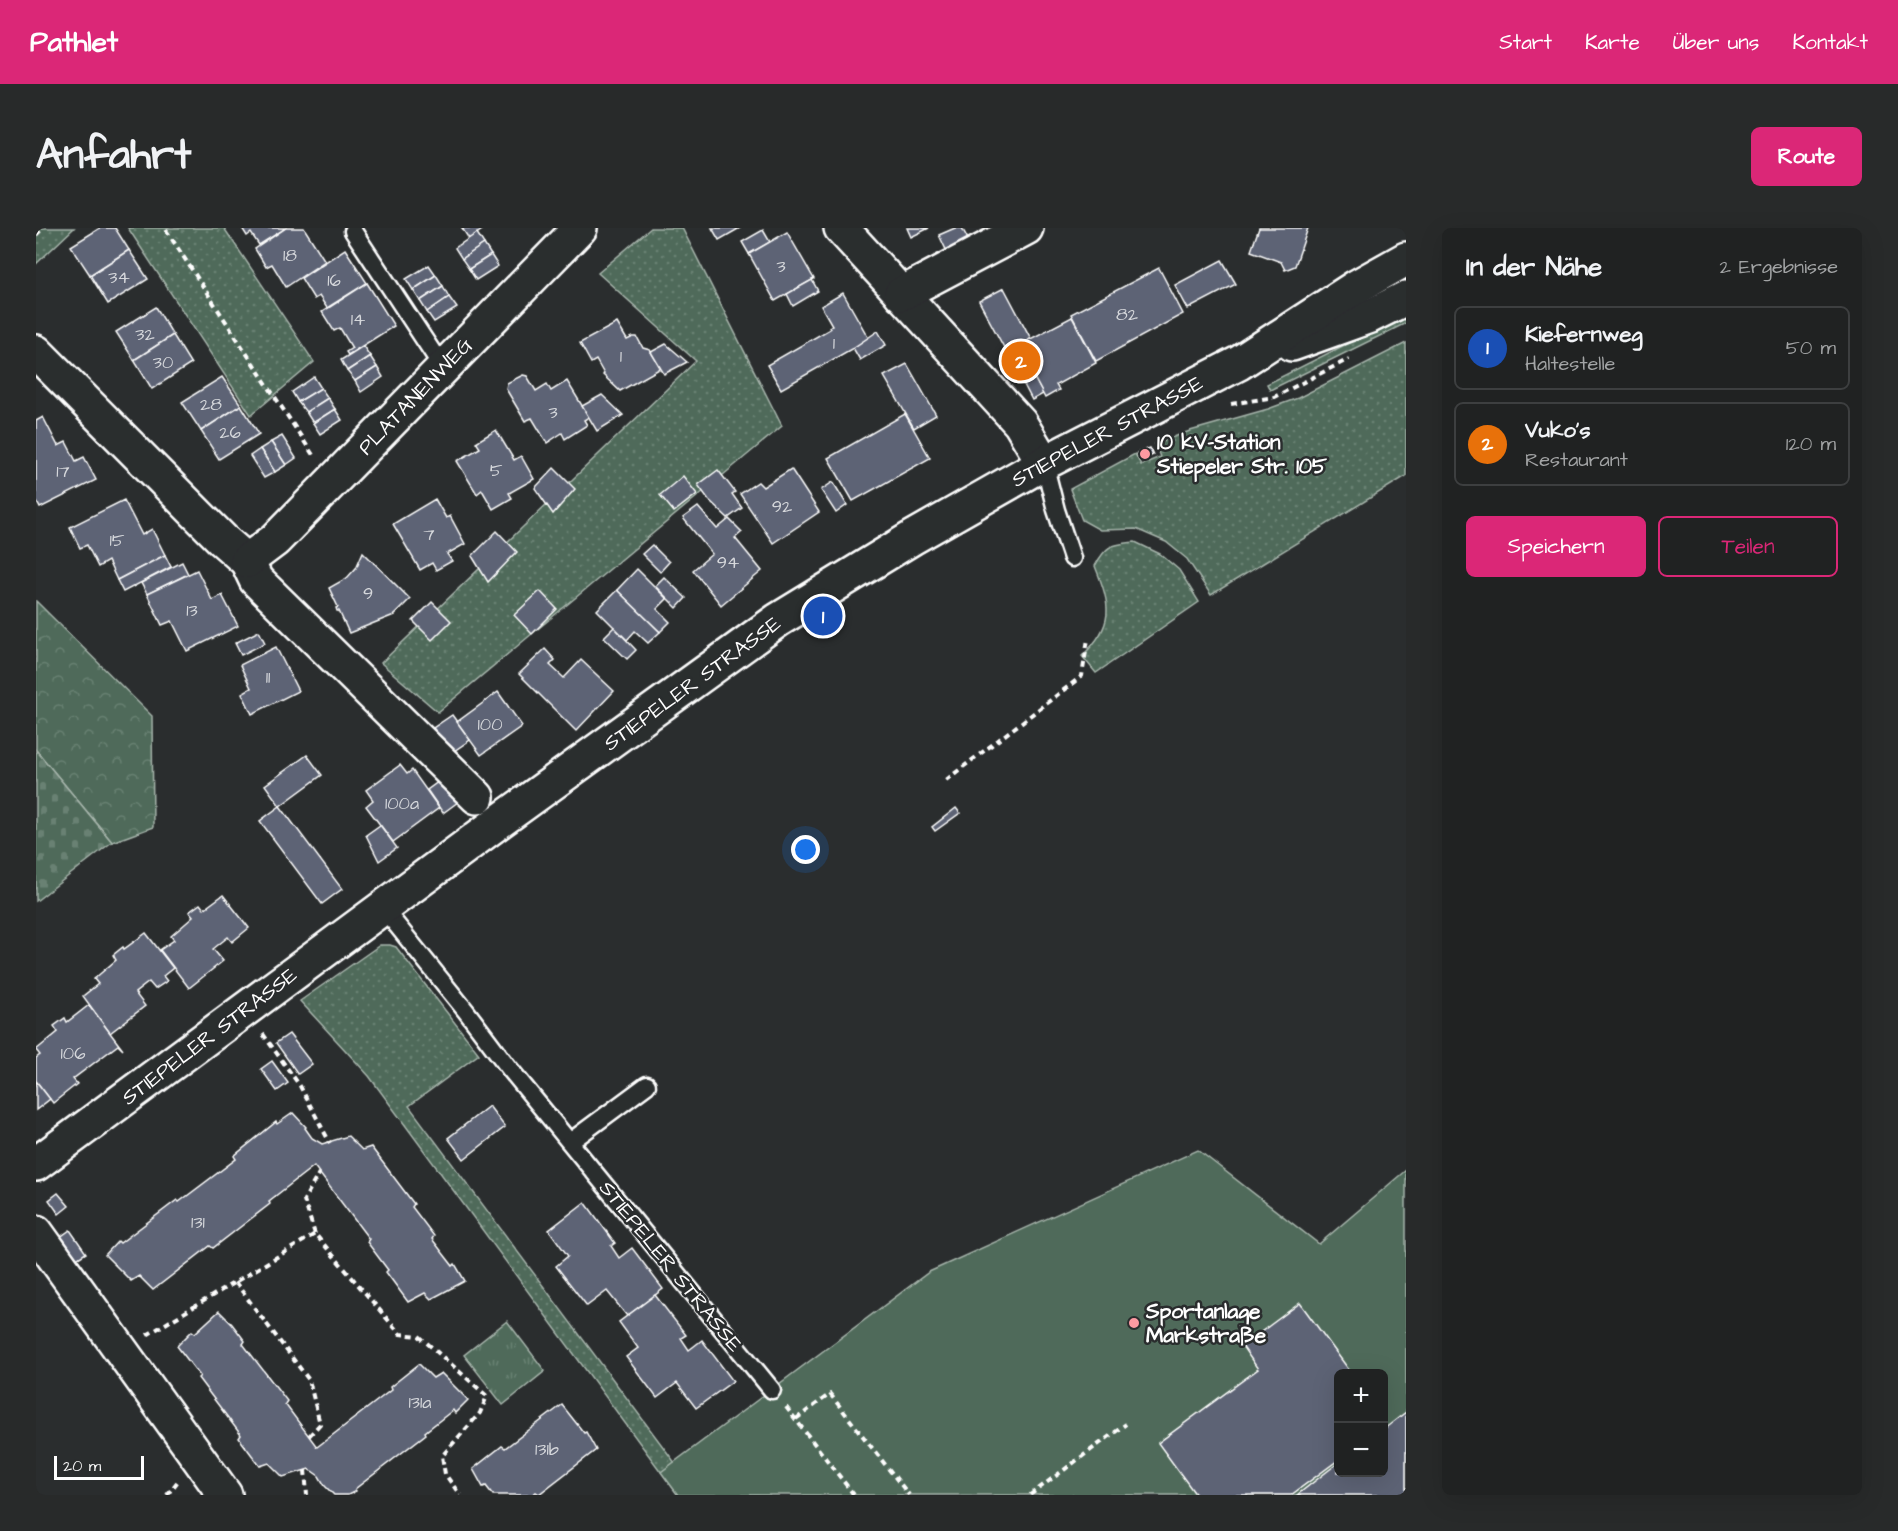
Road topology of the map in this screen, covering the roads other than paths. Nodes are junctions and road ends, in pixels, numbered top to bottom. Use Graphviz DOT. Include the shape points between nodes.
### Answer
graph roads {
  1 [pos="580,228"];
  2 [pos="841,228"];
  3 [pos="1026,228"];
  4 [pos="353,231"];
  5 [pos="1406,259"];
  6 [pos="901,294"];
  7 [pos="1406,298"];
  8 [pos="36,352"];
  9 [pos="1239,363"];
  10 [pos="443,368"];
  11 [pos="1044,463"];
  12 [pos="1072,558"];
  13 [pos="247,561"];
  14 [pos="477,797"];
  15 [pos="383,908"];
  16 [pos="647,1085"];
  17 [pos="570,1142"];
  18 [pos="36,1164"];
  19 [pos="36,1232"];
  20 [pos="772,1390"];
  21 [pos="225,1495"];
  1 -- 10 [label="street, PLATANENWEG"];
  2 -- 6 [label="street"];
  3 -- 6 [label="street"];
  4 -- 10 [label="lane"];
  5 -- 9 [label="street, STIEPELER STRASSE"];
  6 -- 11 [label="street" via="1020,423"];
  7 -- 9 [label="street, STIEPELER STRASSE" via="1370,316"];
  8 -- 13 [label="street"];
  9 -- 11 [label="street, STIEPELER STRASSE"];
  10 -- 13 [label="street, PLATANENWEG" via="275,540"];
  11 -- 12 [label="lane"];
  11 -- 15 [label="street, STIEPELER STRASSE" via="778,620"];
  13 -- 14 [label="street" via="256,580"];
  15 -- 17 [label="lane, STIEPELER STRASSE"];
  15 -- 18 [label="street, STIEPELER STRASSE"];
  16 -- 17 [label="lane"];
  17 -- 20 [label="lane, STIEPELER STRASSE"];
  19 -- 21 [label="street"];
}
